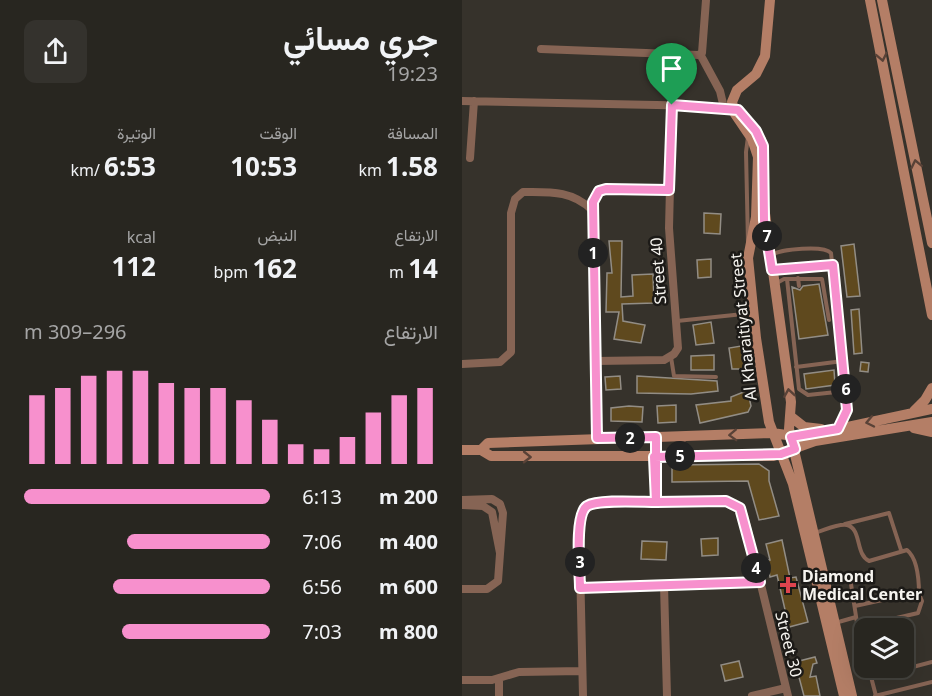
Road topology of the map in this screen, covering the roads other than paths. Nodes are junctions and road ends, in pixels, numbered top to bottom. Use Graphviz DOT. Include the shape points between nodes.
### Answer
graph roads {
  1 [pos="706,0"];
  2 [pos="773,0"];
  3 [pos="870,0"];
  4 [pos="882,0"];
  5 [pos="542,49"];
  6 [pos="700,54"];
  7 [pos="462,101"];
  8 [pos="474,101"];
  9 [pos="672,105"];
  10 [pos="732,109"];
  11 [pos="749,133"];
  12 [pos="470,158"];
  13 [pos="669,190"];
  14 [pos="592,210"];
  15 [pos="760,231"];
  16 [pos="932,243"];
  17 [pos="749,248"];
  18 [pos="770,256"];
  19 [pos="833,265"];
  20 [pos="772,270"];
  21 [pos="787,279"];
  22 [pos="798,279"];
  23 [pos="775,284"];
  24 [pos="799,286"];
  25 [pos="753,313"];
  26 [pos="932,315"];
  27 [pos="839,319"];
  28 [pos="676,321"];
  29 [pos="671,357"];
  30 [pos="596,361"];
  31 [pos="843,361"];
  32 [pos="462,364"];
  33 [pos="796,367"];
  34 [pos="716,377"];
  35 [pos="932,388"];
  36 [pos="846,392"];
  37 [pos="932,409"];
  38 [pos="910,413"];
  39 [pos="790,416"];
  40 [pos="932,422"];
  41 [pos="908,427"];
  42 [pos="834,430"];
  43 [pos="932,432"];
  44 [pos="772,433"];
  45 [pos="656,437"];
  46 [pos="682,437"];
  47 [pos="791,437"];
  48 [pos="597,438"];
  49 [pos="795,449"];
  50 [pos="462,450"];
  51 [pos="480,450"];
  52 [pos="781,454"];
  53 [pos="686,456"];
  54 [pos="654,457"];
  55 [pos="462,500"];
  56 [pos="656,502"];
  57 [pos="462,505"];
  58 [pos="844,525"];
  59 [pos="813,533"];
  60 [pos="901,550"];
  61 [pos="500,553"];
  62 [pos="760,582"];
  63 [pos="664,585"];
  64 [pos="851,585"];
  65 [pos="580,588"];
  66 [pos="462,590"];
  67 [pos="918,594"];
  68 [pos="855,606"];
  69 [pos="856,617"];
  70 [pos="897,618"];
  71 [pos="834,623"];
  72 [pos="932,662"];
  73 [pos="914,667"];
  74 [pos="582,671"];
  75 [pos="499,678"];
  76 [pos="871,678"];
  77 [pos="462,680"];
  78 [pos="932,682"];
  79 [pos="787,692"];
  80 [pos="499,696"];
  81 [pos="583,696"];
  82 [pos="667,696"];
  83 [pos="752,696"];
  84 [pos="844,696"];
  85 [pos="852,696"];
  86 [pos="876,696"];
  1 -- 6 [label="street"];
  2 -- 10 [label="street" via="771,56"];
  3 -- 26 [label="street, one-way"];
  16 -- 4 [label="street, one-way"];
  5 -- 6 [label="street"];
  6 -- 10 [label="street"];
  7 -- 8 [label="street"];
  8 -- 9 [label="street"];
  8 -- 12 [label="street"];
  9 -- 10 [label="street"];
  9 -- 13 [label="street, Street 40"];
  10 -- 11 [label="street, Al Kharaitiyat Street"];
  10 -- 15 [label="street, Al Kharaitiyat Street" via="756,131 763,146"];
  11 -- 15 [label="street, Al Kharaitiyat Street" via="758,158"];
  11 -- 17 [label="lane"];
  13 -- 14 [label="street" via="599,191"];
  13 -- 28 [label="street, Street 40"];
  14 -- 30 [label="street"];
  14 -- 32 [label="street" via="580,199 556,192 523,192 515,199 511,213 511,352 500,362"];
  15 -- 17 [label="street, Al Kharaitiyat Street"];
  15 -- 18 [label="street, Al Kharaitiyat Street"];
  17 -- 25 [label="street, Al Kharaitiyat Street"];
  18 -- 19 [label="lane" via="782,251 825,248 832,255"];
  18 -- 20 [label="street, Al Kharaitiyat Street"];
  19 -- 20 [label="lane"];
  19 -- 27 [label="lane"];
  20 -- 23 [label="street, Al Kharaitiyat Street"];
  21 -- 22 [label="lane"];
  21 -- 23 [label="lane"];
  21 -- 33 [label="lane"];
  22 -- 24 [label="lane"];
  22 -- 27 [label="lane" via="823,280 828,320"];
  39 -- 23 [label="street, Al Kharaitiyat Street, one-way"];
  25 -- 28 [label="lane"];
  25 -- 44 [label="street, Al Kharaitiyat Street"];
  27 -- 31 [label="lane"];
  28 -- 29 [label="street, Street 40" via="678,348"];
  29 -- 30 [label="street"];
  29 -- 34 [label="lane" via="675,376"];
  30 -- 48 [label="street"];
  31 -- 33 [label="lane"];
  31 -- 36 [label="lane"];
  33 -- 36 [label="lane" via="798,387 803,394"];
  35 -- 38 [label="street"];
  36 -- 42 [label="lane" via="846,415"];
  37 -- 38 [label="street"];
  38 -- 42 [label="street, one-way"];
  39 -- 42 [label="street" via="804,427"];
  39 -- 47 [label="street, Al Kharaitiyat Street"];
  40 -- 41 [label="street"];
  41 -- 43 [label="street"];
  41 -- 49 [label="street" via="814,441"];
  42 -- 47 [label="street"];
  44 -- 46 [label="street, one-way"];
  44 -- 47 [label="street"];
  44 -- 52 [label="street, Al Kharaitiyat Street"];
  45 -- 46 [label="street"];
  45 -- 48 [label="street"];
  45 -- 54 [label="street"];
  46 -- 53 [label="lane"];
  47 -- 49 [label="street, Al Kharaitiyat Street"];
  48 -- 51 [label="street" via="488,443"];
  49 -- 52 [label="street"];
  49 -- 59 [label="street, Al Kharaitiyat Street"];
  50 -- 51 [label="street"];
  51 -- 54 [label="street, one-way" via="491,456"];
  52 -- 53 [label="street"];
  52 -- 84 [label="street, Al Kharaitiyat Street" via="796,495"];
  53 -- 54 [label="street"];
  54 -- 56 [label="street"];
  55 -- 61 [label="street" via="492,499 500,504"];
  56 -- 62 [label="street, Street 30" via="722,500 737,506 744,516"];
  56 -- 65 [label="street, Street 30" via="593,504 583,510 579,520"];
  57 -- 61 [label="street" via="483,506 492,512"];
  58 -- 59 [label="lane"];
  58 -- 60 [label="lane" via="855,531 865,560"];
  58 -- 60 [label="lane" via="889,513"];
  59 -- 71 [label="street, Al Kharaitiyat Street"];
  60 -- 67 [label="lane" via="909,551 913,559"];
  61 -- 66 [label="street" via="495,585"];
  62 -- 63 [label="street"];
  62 -- 79 [label="street, Street 30"];
  63 -- 65 [label="street"];
  63 -- 82 [label="street"];
  64 -- 68 [label="lane"];
  65 -- 74 [label="street, Street 30"];
  67 -- 68 [label="lane"];
  67 -- 70 [label="lane" via="923,604 918,613"];
  68 -- 69 [label="lane"];
  69 -- 71 [label="lane"];
  71 -- 85 [label="street, Al Kharaitiyat Street"];
  72 -- 73 [label="lane"];
  74 -- 75 [label="street" via="519,672"];
  74 -- 81 [label="street, Street 30"];
  75 -- 77 [label="street"];
  75 -- 80 [label="street"];
  76 -- 86 [label="lane"];
  78 -- 86 [label="lane"];
  79 -- 83 [label="street"];
}
